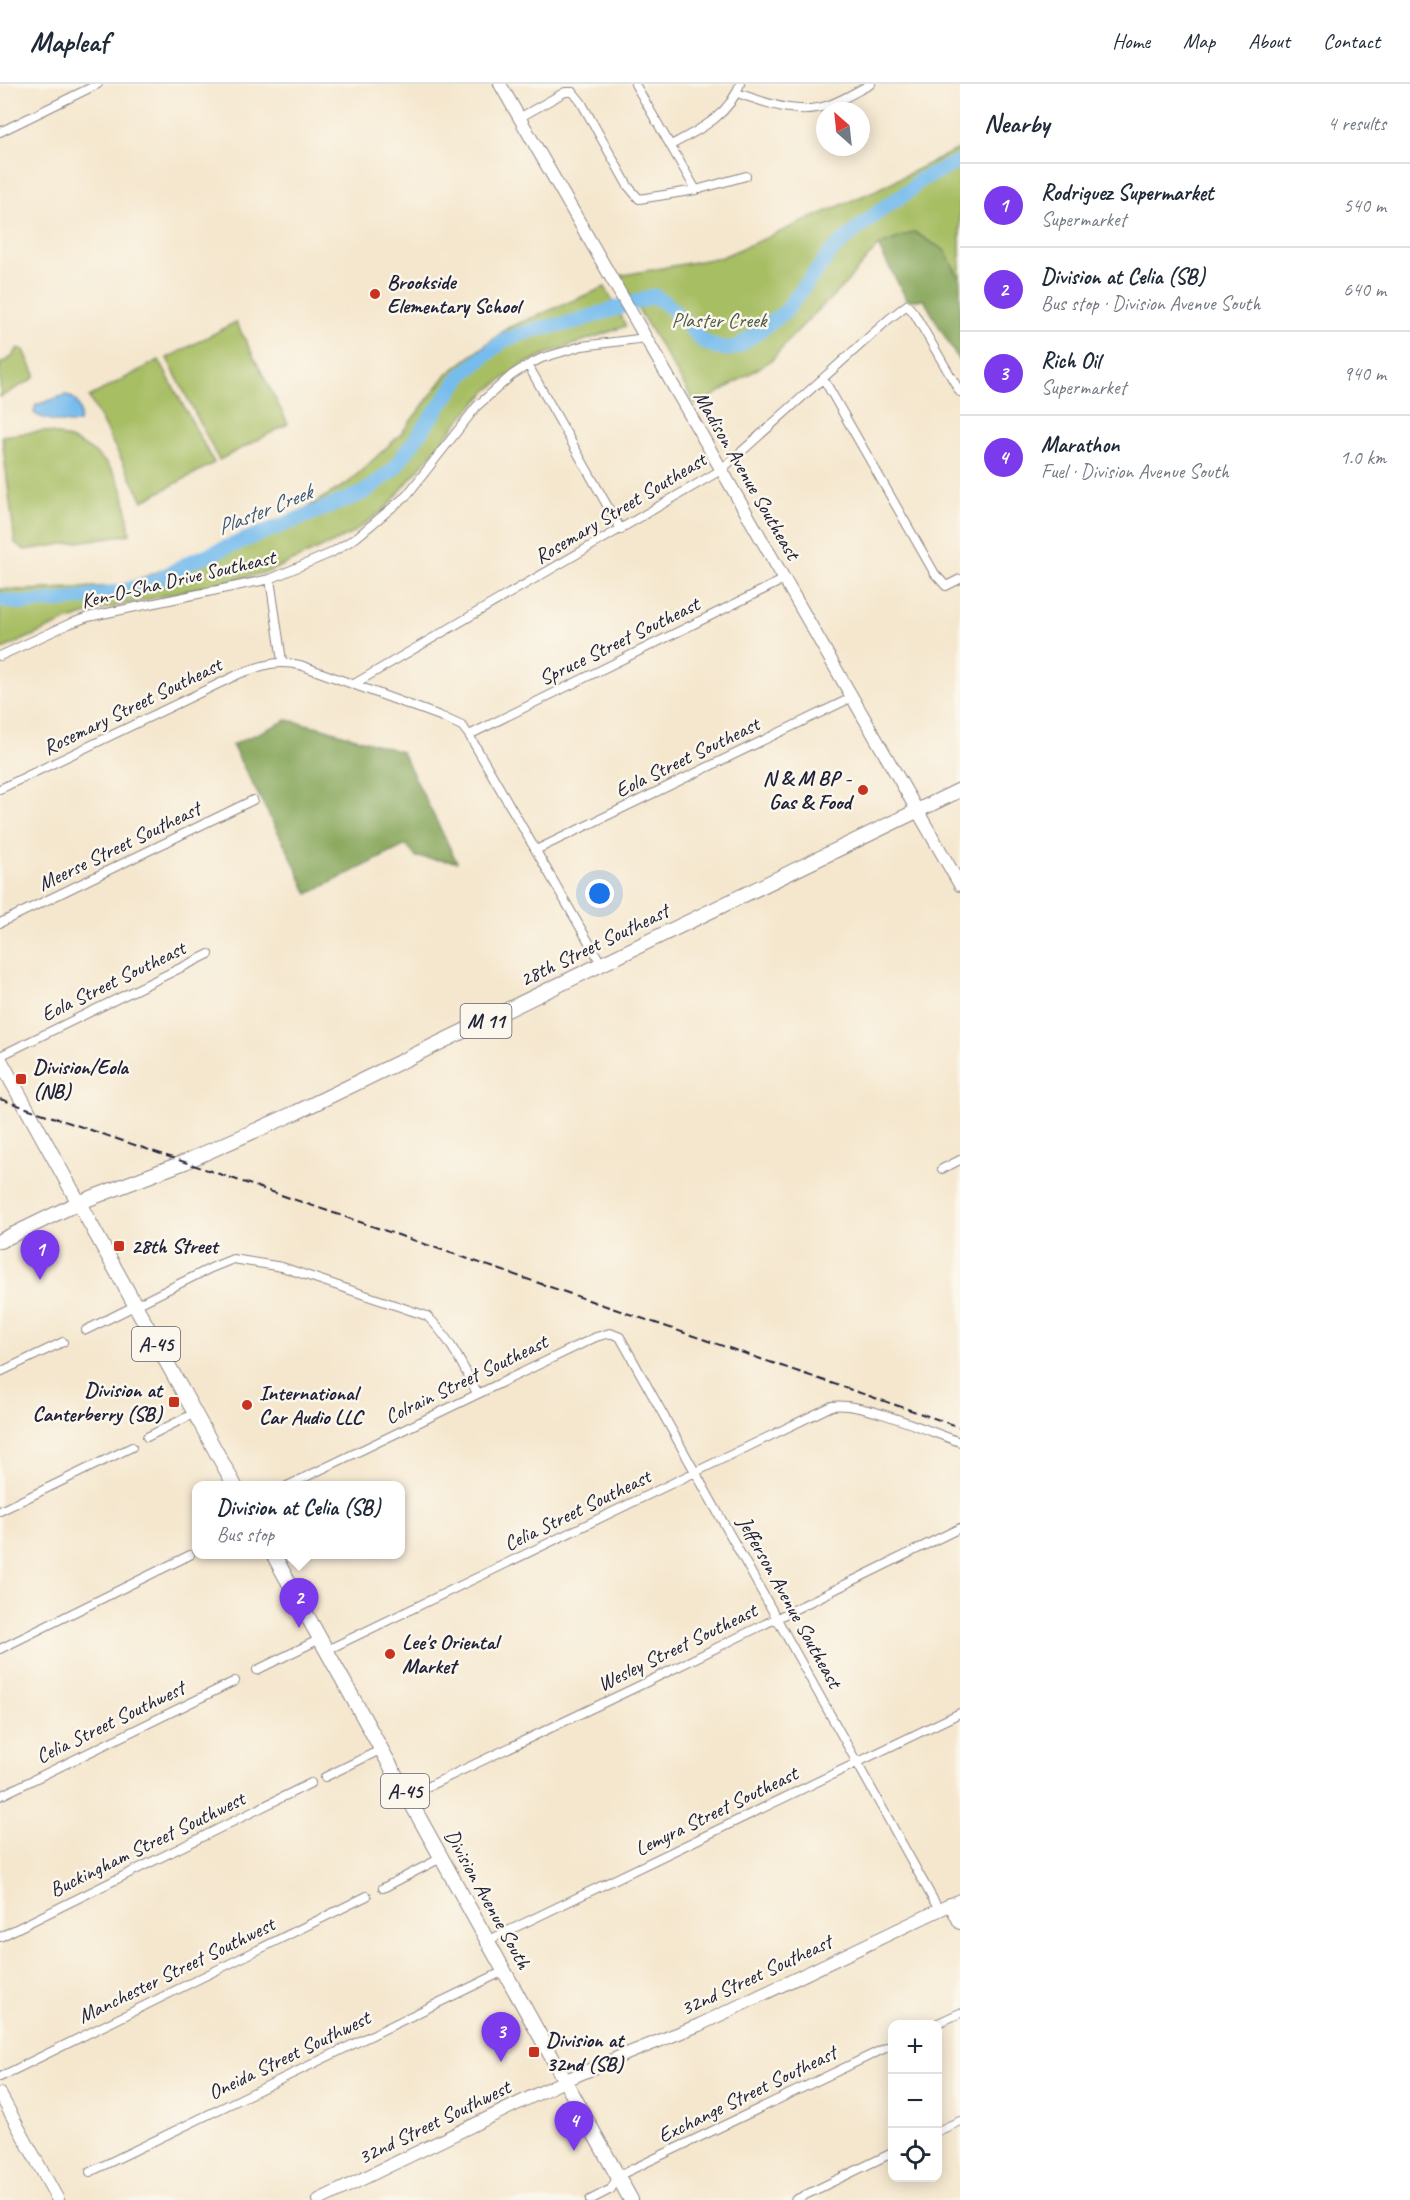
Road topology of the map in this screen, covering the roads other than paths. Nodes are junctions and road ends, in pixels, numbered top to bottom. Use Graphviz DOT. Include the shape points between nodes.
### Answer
graph roads {
  1 [pos="72,84"];
  2 [pos="98,84"];
  3 [pos="500,84"];
  4 [pos="635,84"];
  5 [pos="740,84"];
  6 [pos="871,84"];
  7 [pos="737,93"];
  8 [pos="78,94"];
  9 [pos="519,118"];
  10 [pos="0,132"];
  11 [pos="671,146"];
  12 [pos="746,177"];
  13 [pos="696,190"];
  14 [pos="646,338"];
  15 [pos="528,365"];
  16 [pos="823,378"];
  17 [pos="960,392"];
  18 [pos="721,470"];
  19 [pos="621,530"];
  20 [pos="270,579"];
  21 [pos="785,579"];
  22 [pos="960,579"];
  23 [pos="0,656"];
  24 [pos="282,661"];
  25 [pos="354,684"];
  26 [pos="853,697"];
  27 [pos="469,735"];
  28 [pos="0,789"];
  29 [pos="960,790"];
  30 [pos="253,800"];
  31 [pos="919,811"];
  32 [pos="536,850"];
  33 [pos="960,885"];
  34 [pos="0,924"];
  35 [pos="209,954"];
  36 [pos="602,965"];
  37 [pos="0,1058"];
  38 [pos="960,1160"];
  39 [pos="942,1169"];
  40 [pos="78,1203"];
  41 [pos="0,1241"];
  42 [pos="135,1306"];
  43 [pos="86,1330"];
  44 [pos="596,1337"];
  45 [pos="63,1342"];
  46 [pos="0,1372"];
  47 [pos="477,1393"];
  48 [pos="195,1413"];
  49 [pos="147,1437"];
  50 [pos="960,1442"];
  51 [pos="132,1446"];
  52 [pos="696,1472"];
  53 [pos="233,1481"];
  54 [pos="295,1481"];
  55 [pos="0,1510"];
  56 [pos="960,1528"];
  57 [pos="190,1555"];
  58 [pos="276,1559"];
  59 [pos="776,1618"];
  60 [pos="324,1644"];
  61 [pos="0,1649"];
  62 [pos="257,1671"];
  63 [pos="235,1681"];
  64 [pos="960,1713"];
  65 [pos="382,1749"];
  66 [pos="857,1763"];
  67 [pos="325,1777"];
  68 [pos="310,1783"];
  69 [pos="0,1796"];
  70 [pos="408,1796"];
  71 [pos="441,1858"];
  72 [pos="383,1888"];
  73 [pos="367,1896"];
  74 [pos="950,1905"];
  75 [pos="960,1923"];
  76 [pos="0,1937"];
  77 [pos="487,1941"];
  78 [pos="504,1971"];
  79 [pos="960,2013"];
  80 [pos="942,2022"];
  81 [pos="888,2047"];
  82 [pos="0,2077"];
  83 [pos="566,2080"];
  84 [pos="0,2094"];
  85 [pos="960,2121"];
  86 [pos="942,2130"];
  87 [pos="888,2155"];
  88 [pos="90,2172"];
  89 [pos="618,2176"];
  90 [pos="58,2200"];
  91 [pos="319,2200"];
  92 [pos="590,2200"];
  93 [pos="632,2200"];
  94 [pos="795,2200"];
  1 -- 8 [label="street"];
  2 -- 8 [label="street"];
  3 -- 9 [label="street, Madison Avenue Southeast"];
  4 -- 11 [label="street"];
  5 -- 7 [label="street"];
  6 -- 7 [label="street" via="829,105 809,109 790,109"];
  7 -- 11 [label="street" via="720,115"];
  8 -- 10 [label="street"];
  9 -- 13 [label="street" via="565,92 573,92 635,196 643,199"];
  9 -- 14 [label="street, Madison Avenue Southeast"];
  11 -- 13 [label="street"];
  12 -- 13 [label="street"];
  14 -- 15 [label="street, Ken-O-Sha Drive Southeast" via="582,346"];
  14 -- 18 [label="street, Madison Avenue Southeast"];
  15 -- 19 [label="street"];
  15 -- 20 [label="street, Ken-O-Sha Drive Southeast" via="477,406 407,495 381,519 331,553"];
  16 -- 17 [label="street, Rosemary Street Southeast" via="907,305"];
  16 -- 18 [label="street, Rosemary Street Southeast"];
  16 -- 22 [label="street" via="934,574 946,586"];
  18 -- 19 [label="street, Rosemary Street Southeast"];
  18 -- 21 [label="street, Madison Avenue Southeast"];
  19 -- 25 [label="street, Rosemary Street Southeast"];
  20 -- 23 [label="street, Ken-O-Sha Drive Southeast" via="88,617"];
  20 -- 24 [label="street"];
  21 -- 26 [label="street, Madison Avenue Southeast"];
  21 -- 27 [label="street, Spruce Street Southeast"];
  24 -- 25 [label="street"];
  24 -- 28 [label="street, Rosemary Street Southeast" via="239,674"];
  25 -- 27 [label="street" via="440,716 462,726"];
  26 -- 31 [label="street, Madison Avenue Southeast"];
  26 -- 32 [label="street, Eola Street Southeast"];
  27 -- 32 [label="street"];
  29 -- 31 [label="main road, 28th Street Southeast / M 11"];
  30 -- 34 [label="street, Meerse Street Southeast"];
  31 -- 33 [label="street, Madison Avenue Southeast"];
  31 -- 36 [label="main road, 28th Street Southeast / M 11"];
  32 -- 36 [label="street"];
  35 -- 37 [label="street, Eola Street Southeast"];
  36 -- 40 [label="main road, 28th Street Southeast / M 11" via="240,1138"];
  37 -- 40 [label="main road"];
  38 -- 39 [label="street"];
  40 -- 41 [label="main road, M 11"];
  40 -- 42 [label="main road, A-45"];
  42 -- 43 [label="street"];
  42 -- 47 [label="street" via="234,1259 282,1267 427,1316 453,1347"];
  42 -- 48 [label="main road, A-45"];
  44 -- 47 [label="street, Colrain Street Southeast"];
  44 -- 52 [label="street, Jefferson Avenue Southeast" via="610,1333 623,1340"];
  45 -- 46 [label="street"];
  47 -- 54 [label="street, Colrain Street Southeast"];
  48 -- 49 [label="street"];
  48 -- 53 [label="main road, A-45"];
  50 -- 52 [label="street, Celia Street Southeast" via="843,1404"];
  51 -- 55 [label="street"];
  52 -- 59 [label="street, Jefferson Avenue Southeast"];
  52 -- 60 [label="street, Celia Street Southeast"];
  56 -- 59 [label="street, Wesley Street Southeast"];
  57 -- 61 [label="street"];
  58 -- 60 [label="main road, Division Avenue South / A-45"];
  59 -- 66 [label="street, Jefferson Avenue Southeast"];
  59 -- 70 [label="street, Wesley Street Southeast"];
  60 -- 62 [label="street"];
  60 -- 65 [label="main road, Division Avenue South / A-45"];
  63 -- 69 [label="street, Celia Street Southwest"];
  64 -- 66 [label="street, Lemyra Street Southeast"];
  65 -- 67 [label="street"];
  65 -- 70 [label="main road, Division Avenue South / A-45"];
  66 -- 74 [label="street, Jefferson Avenue Southeast"];
  66 -- 77 [label="street, Lemyra Street Southeast"];
  68 -- 76 [label="street, Buckingham Street Southwest"];
  70 -- 71 [label="main road, Division Avenue South / A-45"];
  71 -- 72 [label="street"];
  71 -- 77 [label="main road, Division Avenue South / A-45"];
  73 -- 82 [label="street, Manchester Street Southwest"];
  74 -- 75 [label="street, Jefferson Avenue Southeast"];
  74 -- 83 [label="street, 32nd Street Southeast" via="699,2025"];
  77 -- 78 [label="main road, Division Avenue South / A-45"];
  78 -- 83 [label="main road, Division Avenue South / A-45"];
  78 -- 88 [label="street, Oneida Street Southwest"];
  79 -- 80 [label="street"];
  81 -- 89 [label="street, Exchange Street Southeast"];
  83 -- 89 [label="main road, Division Avenue South / A-45"];
  83 -- 91 [label="street, 32nd Street Southwest"];
  84 -- 90 [label="street"];
  85 -- 86 [label="street"];
  87 -- 94 [label="street"];
  89 -- 92 [label="street, Exchange Street Southeast" via="611,2189"];
  89 -- 93 [label="main road, Division Avenue South / A-45"];
}
